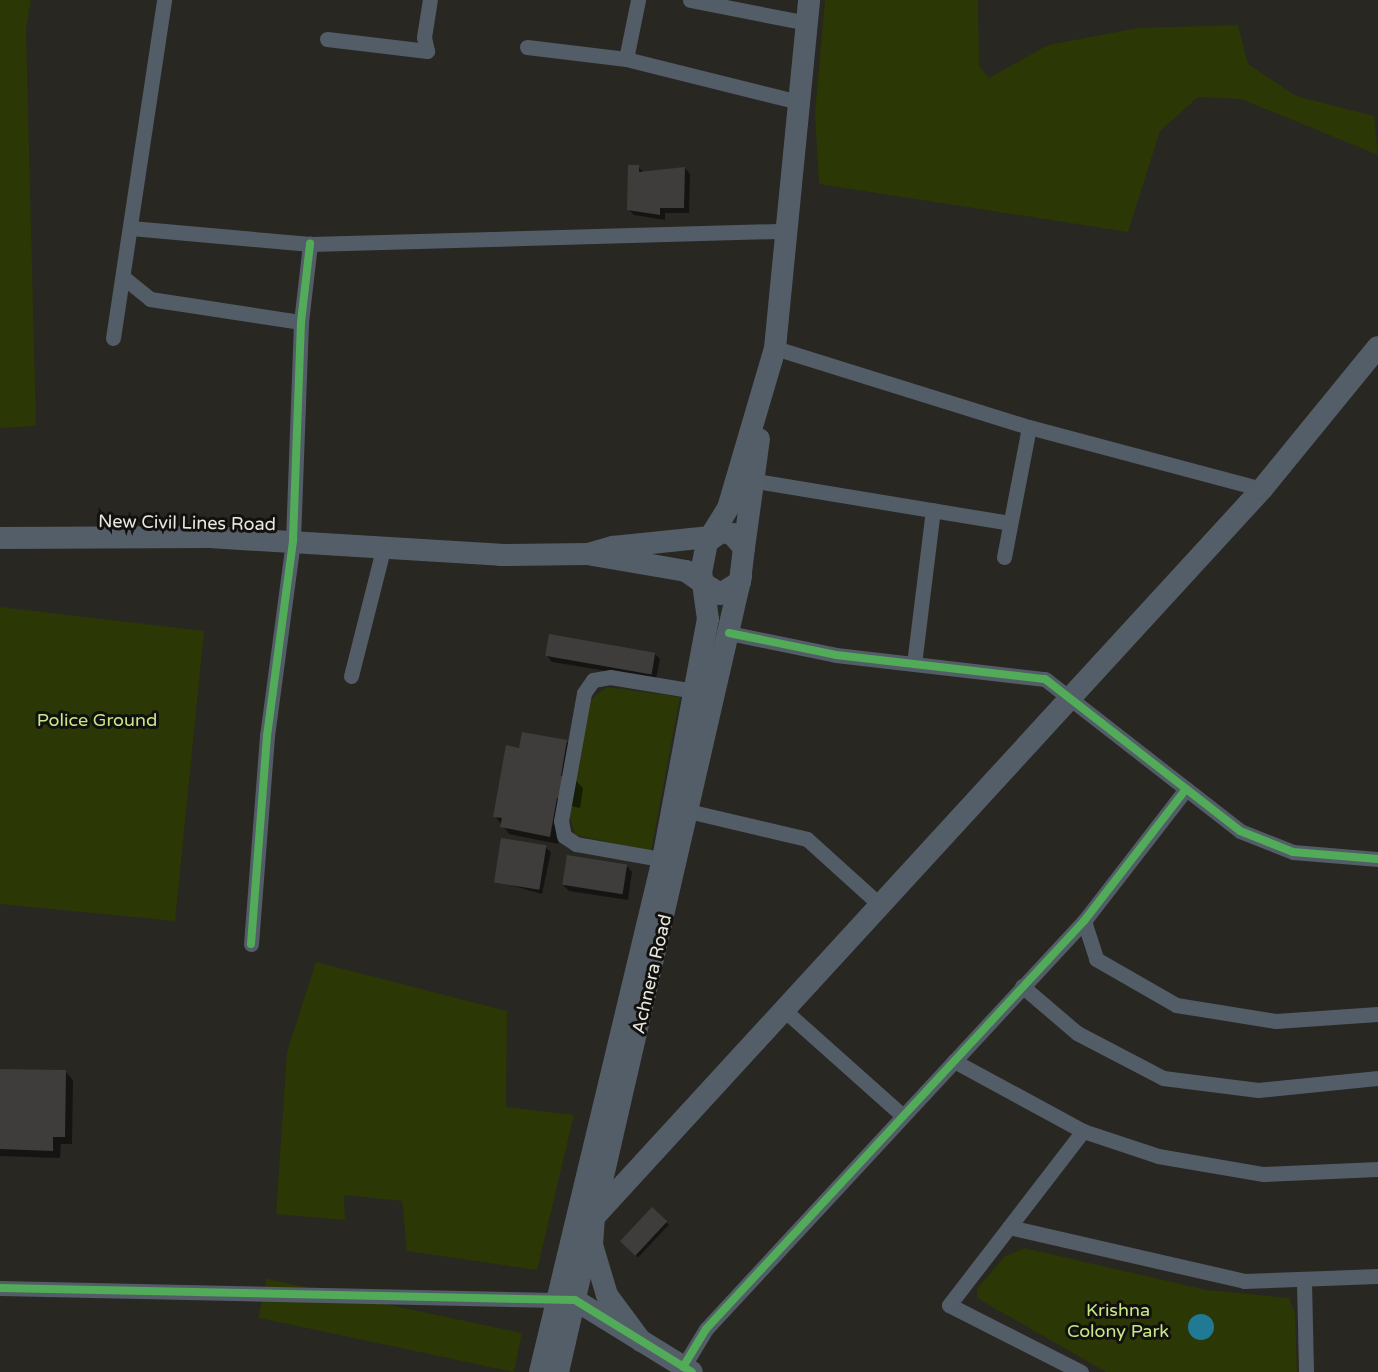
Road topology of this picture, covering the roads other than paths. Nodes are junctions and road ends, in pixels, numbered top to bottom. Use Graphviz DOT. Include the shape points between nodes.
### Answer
graph roads {
  1 [pos="164,0"];
  2 [pos="430,0"];
  3 [pos="638,0"];
  4 [pos="690,0"];
  5 [pos="809,0"];
  6 [pos="807,23"];
  7 [pos="327,39"];
  8 [pos="528,47"];
  9 [pos="626,59"];
  10 [pos="799,102"];
  11 [pos="130,228"];
  12 [pos="787,231"];
  13 [pos="310,244"];
  14 [pos="123,277"];
  15 [pos="301,322"];
  16 [pos="113,338"];
  17 [pos="1378,347"];
  18 [pos="775,348"];
  19 [pos="1378,358"];
  20 [pos="1359,372"];
  21 [pos="761,408"];
  22 [pos="1029,427"];
  23 [pos="756,481"];
  24 [pos="1262,489"];
  25 [pos="933,510"];
  26 [pos="1010,523"];
  27 [pos="710,537"];
  28 [pos="0,538"];
  29 [pos="293,540"];
  30 [pos="384,546"];
  31 [pos="744,548"];
  32 [pos="588,554"];
  33 [pos="1004,557"];
  34 [pos="741,576"];
  35 [pos="703,583"];
  36 [pos="729,633"];
  37 [pos="914,664"];
  38 [pos="351,676"];
  39 [pos="706,693"];
  40 [pos="1071,699"];
  41 [pos="1186,789"];
  42 [pos="688,811"];
  43 [pos="1378,859"];
  44 [pos="670,860"];
  45 [pos="880,905"];
  46 [pos="1084,921"];
  47 [pos="251,944"];
  48 [pos="1022,986"];
  49 [pos="784,1010"];
  50 [pos="1378,1014"];
  51 [pos="954,1061"];
  52 [pos="1378,1078"];
  53 [pos="903,1116"];
  54 [pos="1083,1131"];
  55 [pos="1378,1168"];
  56 [pos="594,1217"];
  57 [pos="1009,1227"];
  58 [pos="1378,1276"];
  59 [pos="1304,1282"];
  60 [pos="0,1288"];
  61 [pos="567,1300"];
  62 [pos="641,1341"];
  63 [pos="687,1370"];
  64 [pos="540,1372"];
  65 [pos="558,1372"];
  66 [pos="1081,1372"];
  67 [pos="1306,1372"];
  1 -- 11 [label="street"];
  2 -- 7 [label="street" via="424,37 427,51"];
  3 -- 9 [label="street"];
  4 -- 6 [label="street"];
  5 -- 6 [label="main road"];
  6 -- 10 [label="main road"];
  8 -- 9 [label="street"];
  9 -- 10 [label="street"];
  10 -- 12 [label="main road"];
  11 -- 13 [label="street"];
  11 -- 14 [label="street"];
  12 -- 13 [label="street"];
  12 -- 18 [label="main road"];
  13 -- 15 [label="street"];
  14 -- 15 [label="street" via="150,299"];
  14 -- 16 [label="street"];
  15 -- 29 [label="street"];
  17 -- 20 [label="main road"];
  18 -- 21 [label="main road"];
  18 -- 22 [label="street"];
  19 -- 20 [label="main road"];
  20 -- 24 [label="main road"];
  21 -- 23 [label="main road, Achnera Road"];
  21 -- 27 [label="main road" via="728,508"];
  22 -- 24 [label="street"];
  22 -- 26 [label="street"];
  23 -- 25 [label="street"];
  23 -- 31 [label="main road, Achnera Road"];
  24 -- 40 [label="main road"];
  25 -- 26 [label="street"];
  25 -- 37 [label="street"];
  26 -- 33 [label="street"];
  27 -- 31 [label="main road" via="732,534"];
  27 -- 32 [label="main road" via="622,545"];
  27 -- 35 [label="main road, Achnera Road"];
  28 -- 29 [label="main road, New Civil Lines Road"];
  29 -- 30 [label="main road, New Civil Lines Road"];
  29 -- 47 [label="street" via="267,736"];
  30 -- 32 [label="main road, New Civil Lines Road"];
  30 -- 38 [label="street"];
  31 -- 34 [label="main road, Achnera Road"];
  32 -- 35 [label="main road" via="665,564"];
  34 -- 35 [label="main road" via="726,594 714,593"];
  34 -- 36 [label="main road, Achnera Road"];
  35 -- 39 [label="main road, Achnera Road" via="708,619"];
  36 -- 37 [label="street" via="836,655"];
  36 -- 39 [label="main road, Achnera Road"];
  37 -- 40 [label="street" via="1045,678"];
  39 -- 42 [label="main road, Achnera Road"];
  39 -- 44 [label="main road, Achnera Road"];
  39 -- 44 [label="street" via="610,677 593,680 584,693 561,821 564,836 576,844"];
  40 -- 41 [label="street"];
  40 -- 45 [label="main road"];
  41 -- 43 [label="street" via="1240,831 1293,852"];
  41 -- 46 [label="street"];
  42 -- 44 [label="main road, Achnera Road"];
  42 -- 45 [label="street" via="807,838"];
  44 -- 56 [label="main road, Achnera Road"];
  44 -- 61 [label="main road, Achnera Road"];
  45 -- 49 [label="main road"];
  46 -- 48 [label="street"];
  46 -- 50 [label="street" via="1096,959 1176,1005 1276,1021"];
  48 -- 51 [label="street"];
  48 -- 52 [label="street" via="1077,1033 1163,1078 1258,1089"];
  49 -- 53 [label="street"];
  49 -- 56 [label="main road"];
  51 -- 53 [label="street"];
  51 -- 54 [label="street"];
  53 -- 63 [label="street" via="706,1329"];
  54 -- 55 [label="street" via="1158,1156 1263,1174"];
  54 -- 57 [label="street"];
  56 -- 61 [label="main road, Achnera Road"];
  56 -- 62 [label="main road" via="592,1245 607,1295"];
  57 -- 59 [label="street" via="1207,1274"];
  57 -- 66 [label="street" via="950,1305"];
  58 -- 59 [label="street"];
  59 -- 67 [label="street"];
  60 -- 61 [label="street"];
  61 -- 62 [label="main road"];
  61 -- 64 [label="main road, Achnera Road"];
  61 -- 65 [label="main road, Achnera Road"];
  62 -- 63 [label="main road"];
}
